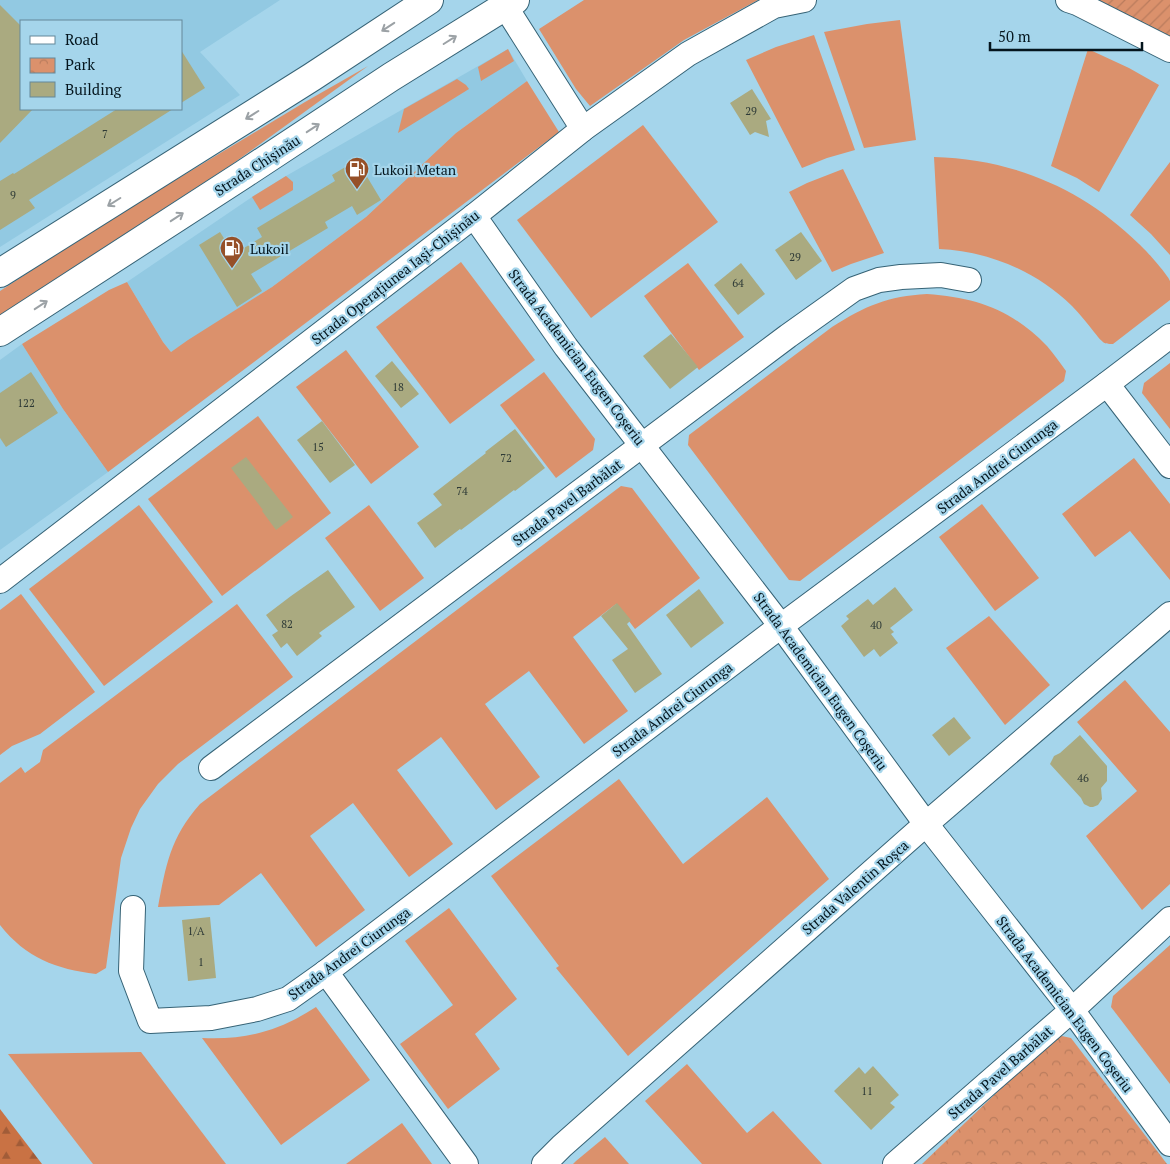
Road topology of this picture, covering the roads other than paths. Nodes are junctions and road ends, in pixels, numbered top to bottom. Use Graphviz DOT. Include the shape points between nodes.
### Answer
graph roads {
  1 [pos="429,0"];
  2 [pos="804,0"];
  3 [pos="1068,0"];
  4 [pos="510,3"];
  5 [pos="1170,50"];
  6 [pos="583,129"];
  7 [pos="474,216"];
  8 [pos="0,273"];
  9 [pos="969,280"];
  10 [pos="0,332"];
  11 [pos="1170,336"];
  12 [pos="1107,384"];
  13 [pos="643,446"];
  14 [pos="1170,466"];
  15 [pos="0,581"];
  16 [pos="1170,614"];
  17 [pos="781,626"];
  18 [pos="211,768"];
  19 [pos="926,824"];
  20 [pos="133,908"];
  21 [pos="1170,918"];
  22 [pos="326,972"];
  23 [pos="1072,1010"];
  24 [pos="1170,1144"];
  25 [pos="466,1164"];
  26 [pos="544,1164"];
  27 [pos="895,1164"];
  1 -- 8 [label="highway, one-way"];
  2 -- 6 [label="street, Strada Operațiunea Iași-Chișinău" via="774,6 688,54"];
  3 -- 5 [label="street"];
  4 -- 6 [label="street"];
  10 -- 4 [label="highway, Strada Chișinău, one-way"];
  6 -- 7 [label="street, Strada Operațiunea Iași-Chișinău"];
  7 -- 13 [label="street, Strada Academician Eugen Coșeriu" via="566,346"];
  7 -- 15 [label="street, Strada Operațiunea Iași-Chișinău"];
  9 -- 13 [label="street, Strada Pavel Barbălat" via="941,275 901,277 854,289"];
  11 -- 12 [label="street, Strada Andrei Ciurunga"];
  12 -- 14 [label="street"];
  12 -- 17 [label="street, Strada Andrei Ciurunga"];
  13 -- 17 [label="street, Strada Academician Eugen Coșeriu"];
  13 -- 18 [label="street, Strada Pavel Barbălat"];
  16 -- 19 [label="street, Strada Valentin Roșca"];
  17 -- 19 [label="street, Strada Academician Eugen Coșeriu"];
  17 -- 22 [label="street, Strada Andrei Ciurunga"];
  19 -- 23 [label="street, Strada Academician Eugen Coșeriu"];
  19 -- 26 [label="street, Strada Valentin Roșca"];
  20 -- 22 [label="street, Strada Andrei Ciurunga" via="131,971 150,1021 211,1018 257,1009 288,999"];
  21 -- 23 [label="street, Strada Pavel Barbălat"];
  22 -- 25 [label="street"];
  23 -- 24 [label="street, Strada Academician Eugen Coșeriu"];
  23 -- 27 [label="street, Strada Pavel Barbălat"];
}
